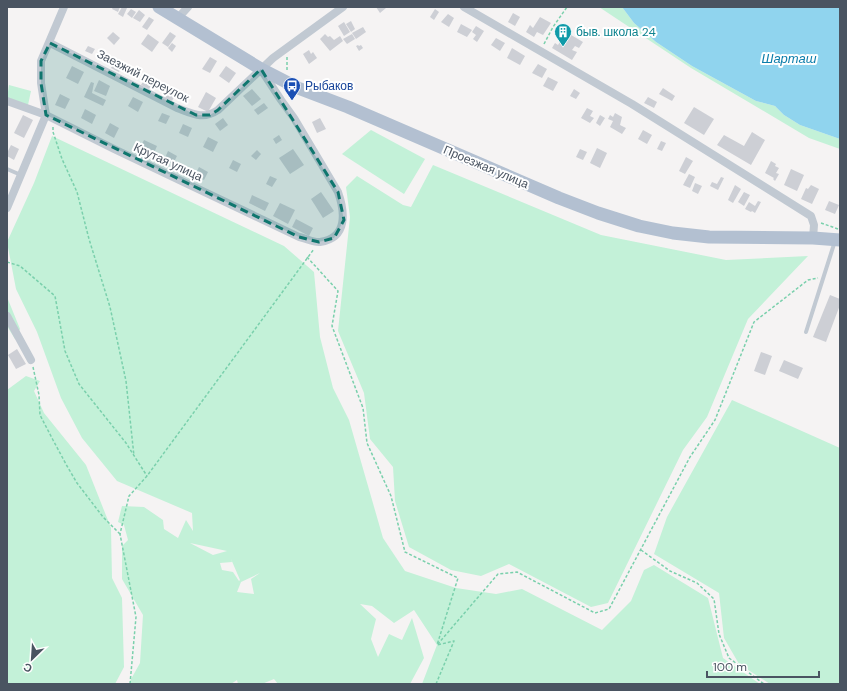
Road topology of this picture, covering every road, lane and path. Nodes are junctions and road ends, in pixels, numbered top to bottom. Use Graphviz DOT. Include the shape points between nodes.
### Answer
graph roads {
  1 [pos="64,7"];
  2 [pos="158,7"];
  3 [pos="188,7"];
  4 [pos="343,7"];
  5 [pos="464,7"];
  6 [pos="567,7"];
  7 [pos="177,19"];
  8 [pos="50,43"];
  9 [pos="288,48"];
  10 [pos="540,51"];
  11 [pos="261,69"];
  12 [pos="288,75"];
  13 [pos="7,101"];
  14 [pos="49,117"];
  15 [pos="7,169"];
  16 [pos="21,175"];
  17 [pos="7,208"];
  18 [pos="812,220"];
  19 [pos="839,236"];
  20 [pos="813,238"];
  21 [pos="319,242"];
  22 [pos="307,257"];
  23 [pos="7,262"];
  24 [pos="823,277"];
  25 [pos="7,316"];
  26 [pos="806,332"];
  27 [pos="32,360"];
  28 [pos="134,456"];
  29 [pos="146,476"];
  30 [pos="120,534"];
  31 [pos="641,550"];
  32 [pos="437,645"];
  33 [pos="130,684"];
  34 [pos="436,684"];
  35 [pos="764,684"];
  1 -- 8 [label="street"];
  2 -- 7 [label="main road, Проезжая улица"];
  3 -- 7 [label="street"];
  4 -- 9 [label="street, Заезжий переулок"];
  5 -- 10 [label="street"];
  6 -- 10 [label="path"];
  7 -- 11 [label="main road, Проезжая улица"];
  8 -- 11 [label="street, Заезжий переулок" via="196,116 210,115 218,110"];
  8 -- 14 [label="street" via="42,61 41,82"];
  9 -- 11 [label="street, Заезжий переулок"];
  9 -- 12 [label="path"];
  10 -- 18 [label="street" via="632,104 811,216"];
  11 -- 20 [label="main road, Проезжая улица" via="298,88 598,213 673,233 709,237"];
  11 -- 21 [label="street" via="338,192 344,220 334,238"];
  13 -- 14 [label="street, Крутая улица"];
  14 -- 16 [label="street"];
  14 -- 21 [label="street, Крутая улица" via="299,237"];
  14 -- 28 [label="path" via="62,159 77,192 110,307 126,382"];
  15 -- 16 [label="lane"];
  16 -- 17 [label="street"];
  18 -- 19 [label="path"];
  18 -- 20 [label="street"];
  19 -- 20 [label="main road, Проезжая улица"];
  19 -- 24 [label="lane"];
  21 -- 22 [label="path"];
  22 -- 29 [label="path"];
  22 -- 32 [label="path" via="338,291 332,326 363,408 367,443 391,496 405,552 458,578"];
  23 -- 28 [label="path" via="20,266 55,296 65,351 79,384"];
  24 -- 26 [label="lane"];
  24 -- 31 [label="path" via="808,280 754,322 715,420 690,457"];
  25 -- 27 [label="street"];
  27 -- 30 [label="path" via="40,415 52,440 77,482 103,517"];
  28 -- 29 [label="path"];
  29 -- 30 [label="path" via="129,496"];
  30 -- 33 [label="path" via="136,617"];
  31 -- 32 [label="path" via="609,609 595,613 518,572 498,574"];
  31 -- 35 [label="path" via="670,570 697,583 714,599 719,634 728,658"];
  32 -- 34 [label="path" via="454,641"];
}
